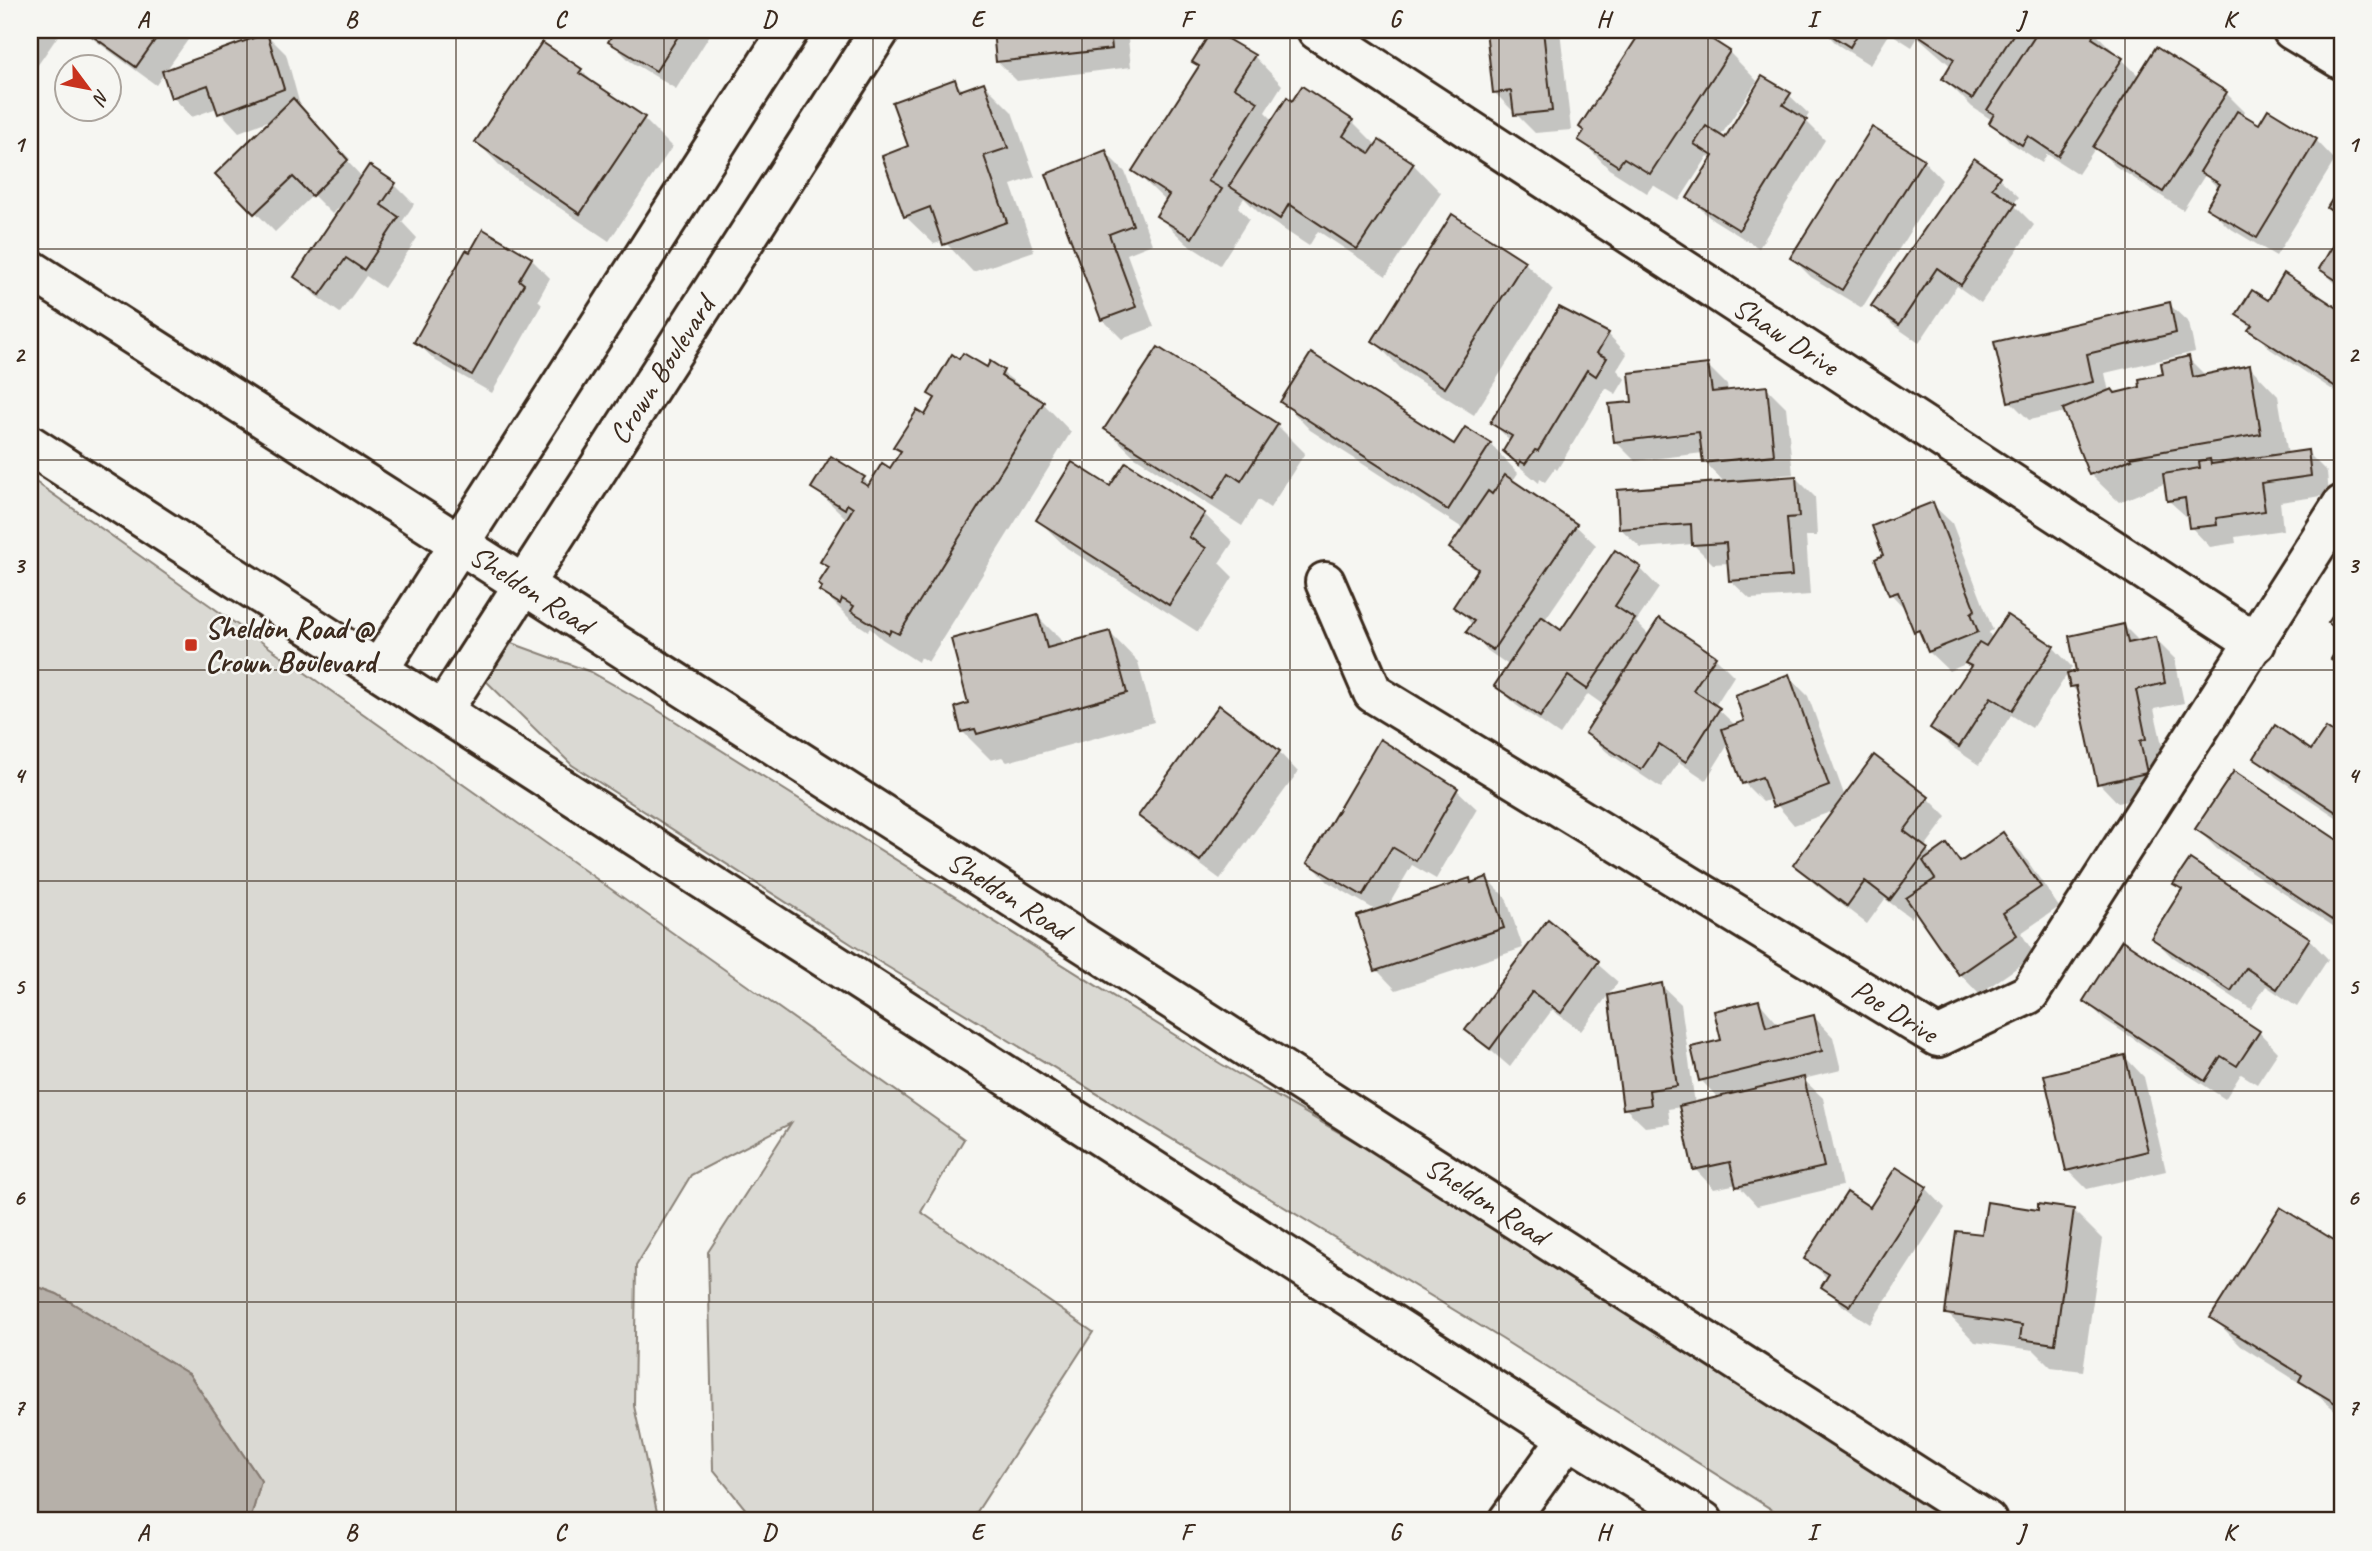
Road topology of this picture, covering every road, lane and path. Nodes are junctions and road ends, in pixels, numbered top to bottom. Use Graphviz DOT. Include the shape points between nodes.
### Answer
graph roads {
  1 [pos="789,30"];
  2 [pos="880,30"];
  3 [pos="1317,30"];
  4 [pos="2292,30"];
  5 [pos="1363,42"];
  6 [pos="2342,60"];
  7 [pos="30,269"];
  8 [pos="30,446"];
  9 [pos="2342,505"];
  10 [pos="458,545"];
  11 [pos="1325,582"];
  12 [pos="523,587"];
  13 [pos="2256,643"];
  14 [pos="379,669"];
  15 [pos="443,710"];
  16 [pos="1569,1438"];
  17 [pos="1508,1521"];
  18 [pos="1703,1521"];
  19 [pos="1987,1521"];
  1 -- 10 [label="main road"];
  2 -- 12 [label="main road, Crown Boulevard"];
  3 -- 5 [label="main road, Shaw Drive"];
  4 -- 6 [label="main road"];
  5 -- 13 [label="main road, Shaw Drive"];
  7 -- 10 [label="main road, Sheldon Road"];
  8 -- 14 [label="main road"];
  9 -- 13 [label="main road, Poe Drive"];
  10 -- 12 [label="main road, Sheldon Road"];
  10 -- 14 [label="main road"];
  11 -- 13 [label="main road, Poe Drive" via="1373,693 1938,1037 2029,994"];
  12 -- 15 [label="main road, Crown Boulevard"];
  12 -- 19 [label="main road, Sheldon Road"];
  14 -- 15 [label="main road"];
  15 -- 16 [label="main road"];
  16 -- 17 [label="main road"];
  16 -- 18 [label="main road"];
}
